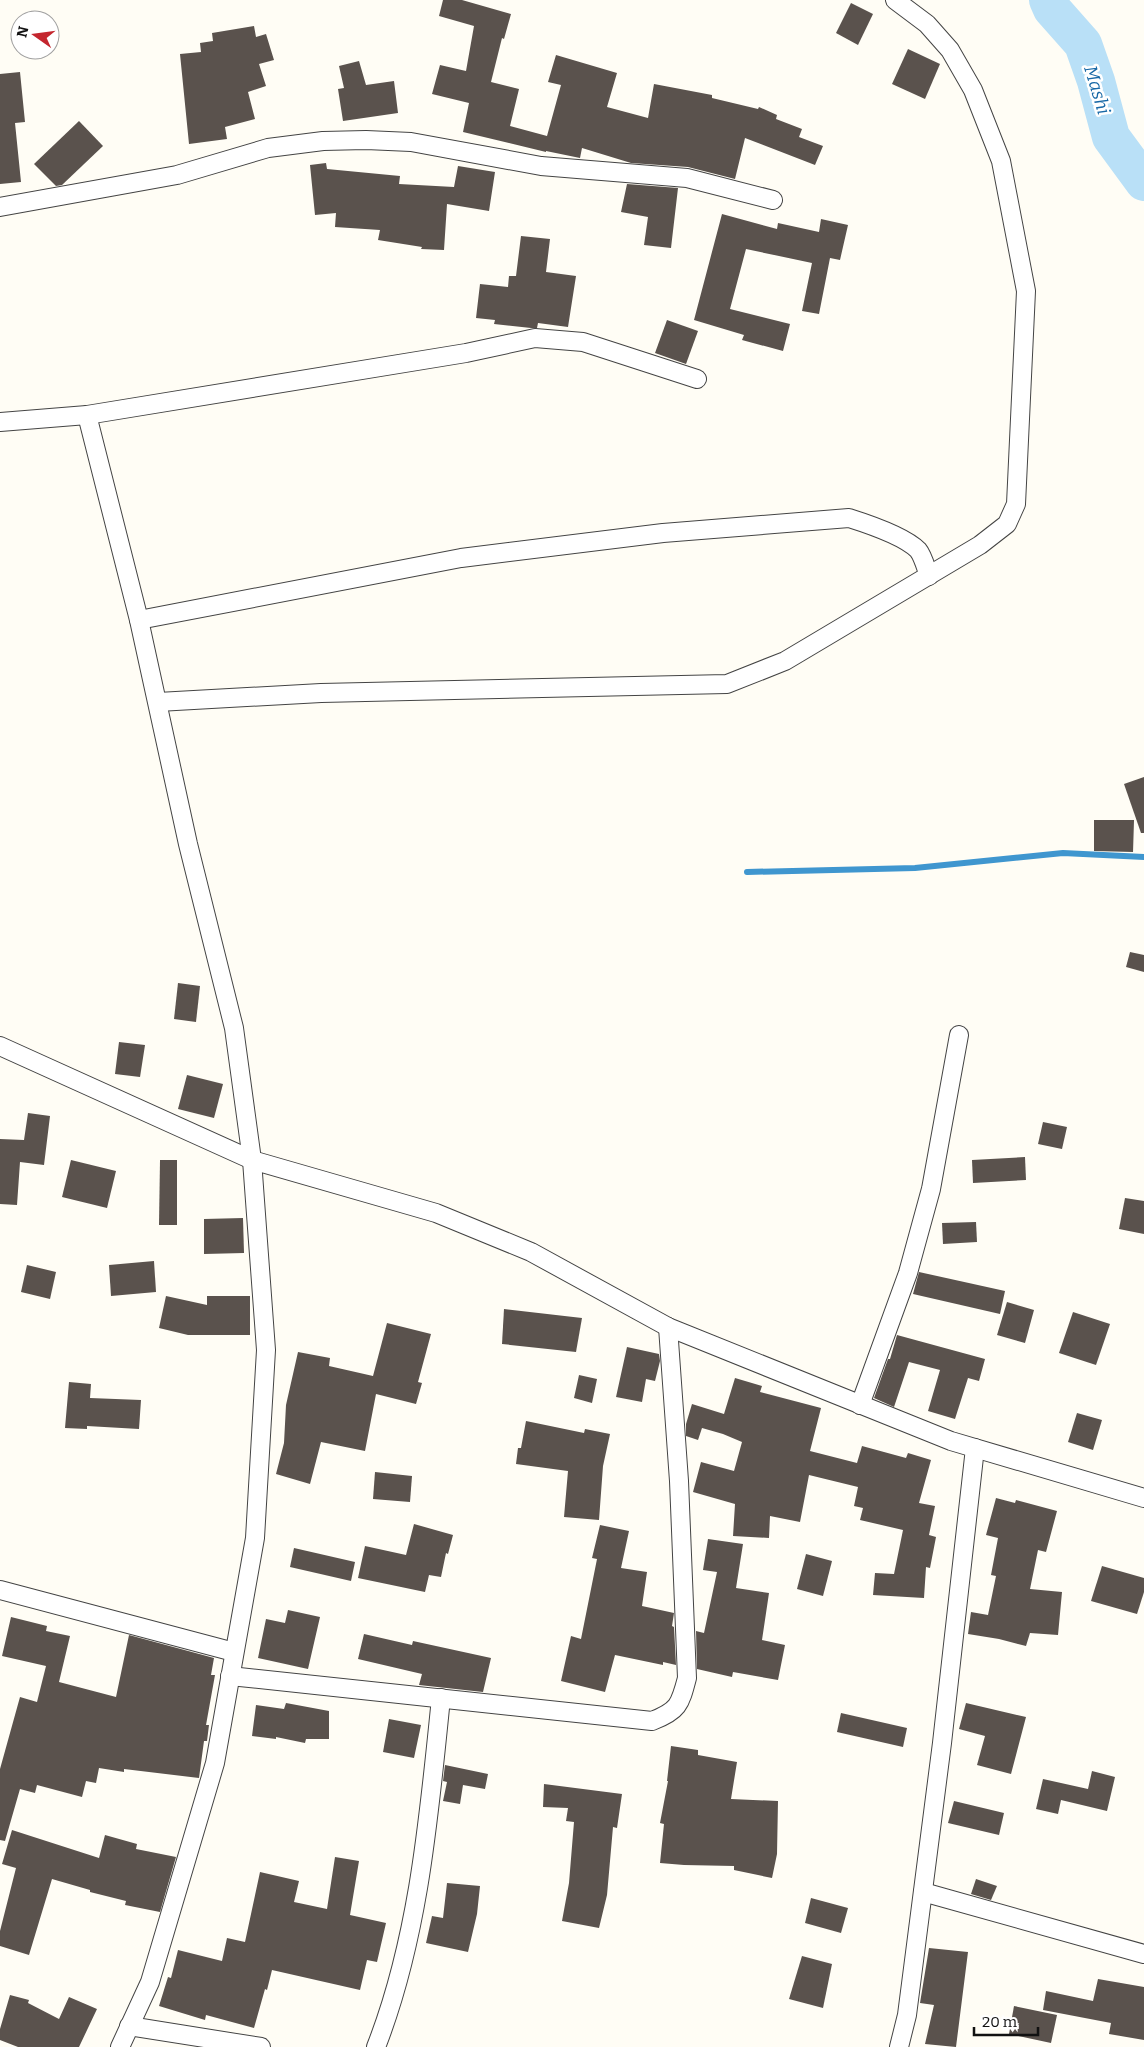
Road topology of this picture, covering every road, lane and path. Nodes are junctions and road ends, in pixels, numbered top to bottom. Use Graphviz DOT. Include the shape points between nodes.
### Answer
graph roads {
  1 [pos="895,0"];
  2 [pos="774,200"];
  3 [pos="0,207"];
  4 [pos="698,379"];
  5 [pos="87,415"];
  6 [pos="0,422"];
  7 [pos="929,576"];
  8 [pos="139,620"];
  9 [pos="158,702"];
  10 [pos="959,1035"];
  11 [pos="0,1046"];
  12 [pos="252,1160"];
  13 [pos="668,1327"];
  14 [pos="860,1404"];
  15 [pos="975,1448"];
  16 [pos="1144,1498"];
  17 [pos="0,1590"];
  18 [pos="234,1652"];
  19 [pos="230,1676"];
  20 [pos="441,1698"];
  21 [pos="923,1892"];
  22 [pos="1144,1954"];
  23 [pos="129,2026"];
  24 [pos="120,2047"];
  25 [pos="261,2047"];
  26 [pos="376,2047"];
  27 [pos="899,2047"];
  1 -- 7 [label="street" via="927,24 950,50 972,90 1001,160 1026,291 1016,504 1007,524"];
  2 -- 3 [label="street" via="687,178 541,166 410,142 366,140 268,148 177,175"];
  4 -- 5 [label="street" via="583,342 535,338 466,353"];
  5 -- 6 [label="street"];
  5 -- 8 [label="street"];
  7 -- 8 [label="street" via="918,550 882,530 849,518 663,533 461,558"];
  7 -- 9 [label="street" via="785,661 727,684 321,693"];
  8 -- 9 [label="street"];
  9 -- 12 [label="street" via="188,844 234,1028"];
  10 -- 14 [label="street" via="931,1189 908,1273"];
  11 -- 12 [label="street"];
  12 -- 13 [label="street" via="436,1213 531,1252"];
  12 -- 18 [label="street" via="266,1350 255,1538"];
  13 -- 14 [label="street"];
  13 -- 20 [label="street" via="685,1609 687,1678 681,1700 670,1714 652,1721"];
  14 -- 15 [label="street"];
  15 -- 16 [label="street"];
  15 -- 21 [label="street"];
  17 -- 18 [label="street"];
  18 -- 19 [label="street"];
  19 -- 20 [label="street"];
  19 -- 23 [label="street" via="215,1763 150,1982"];
  20 -- 26 [label="street" via="430,1809 413,1914 390,2011"];
  21 -- 22 [label="street"];
  21 -- 27 [label="street" via="907,2015"];
  23 -- 24 [label="street"];
  23 -- 25 [label="street"];
}
